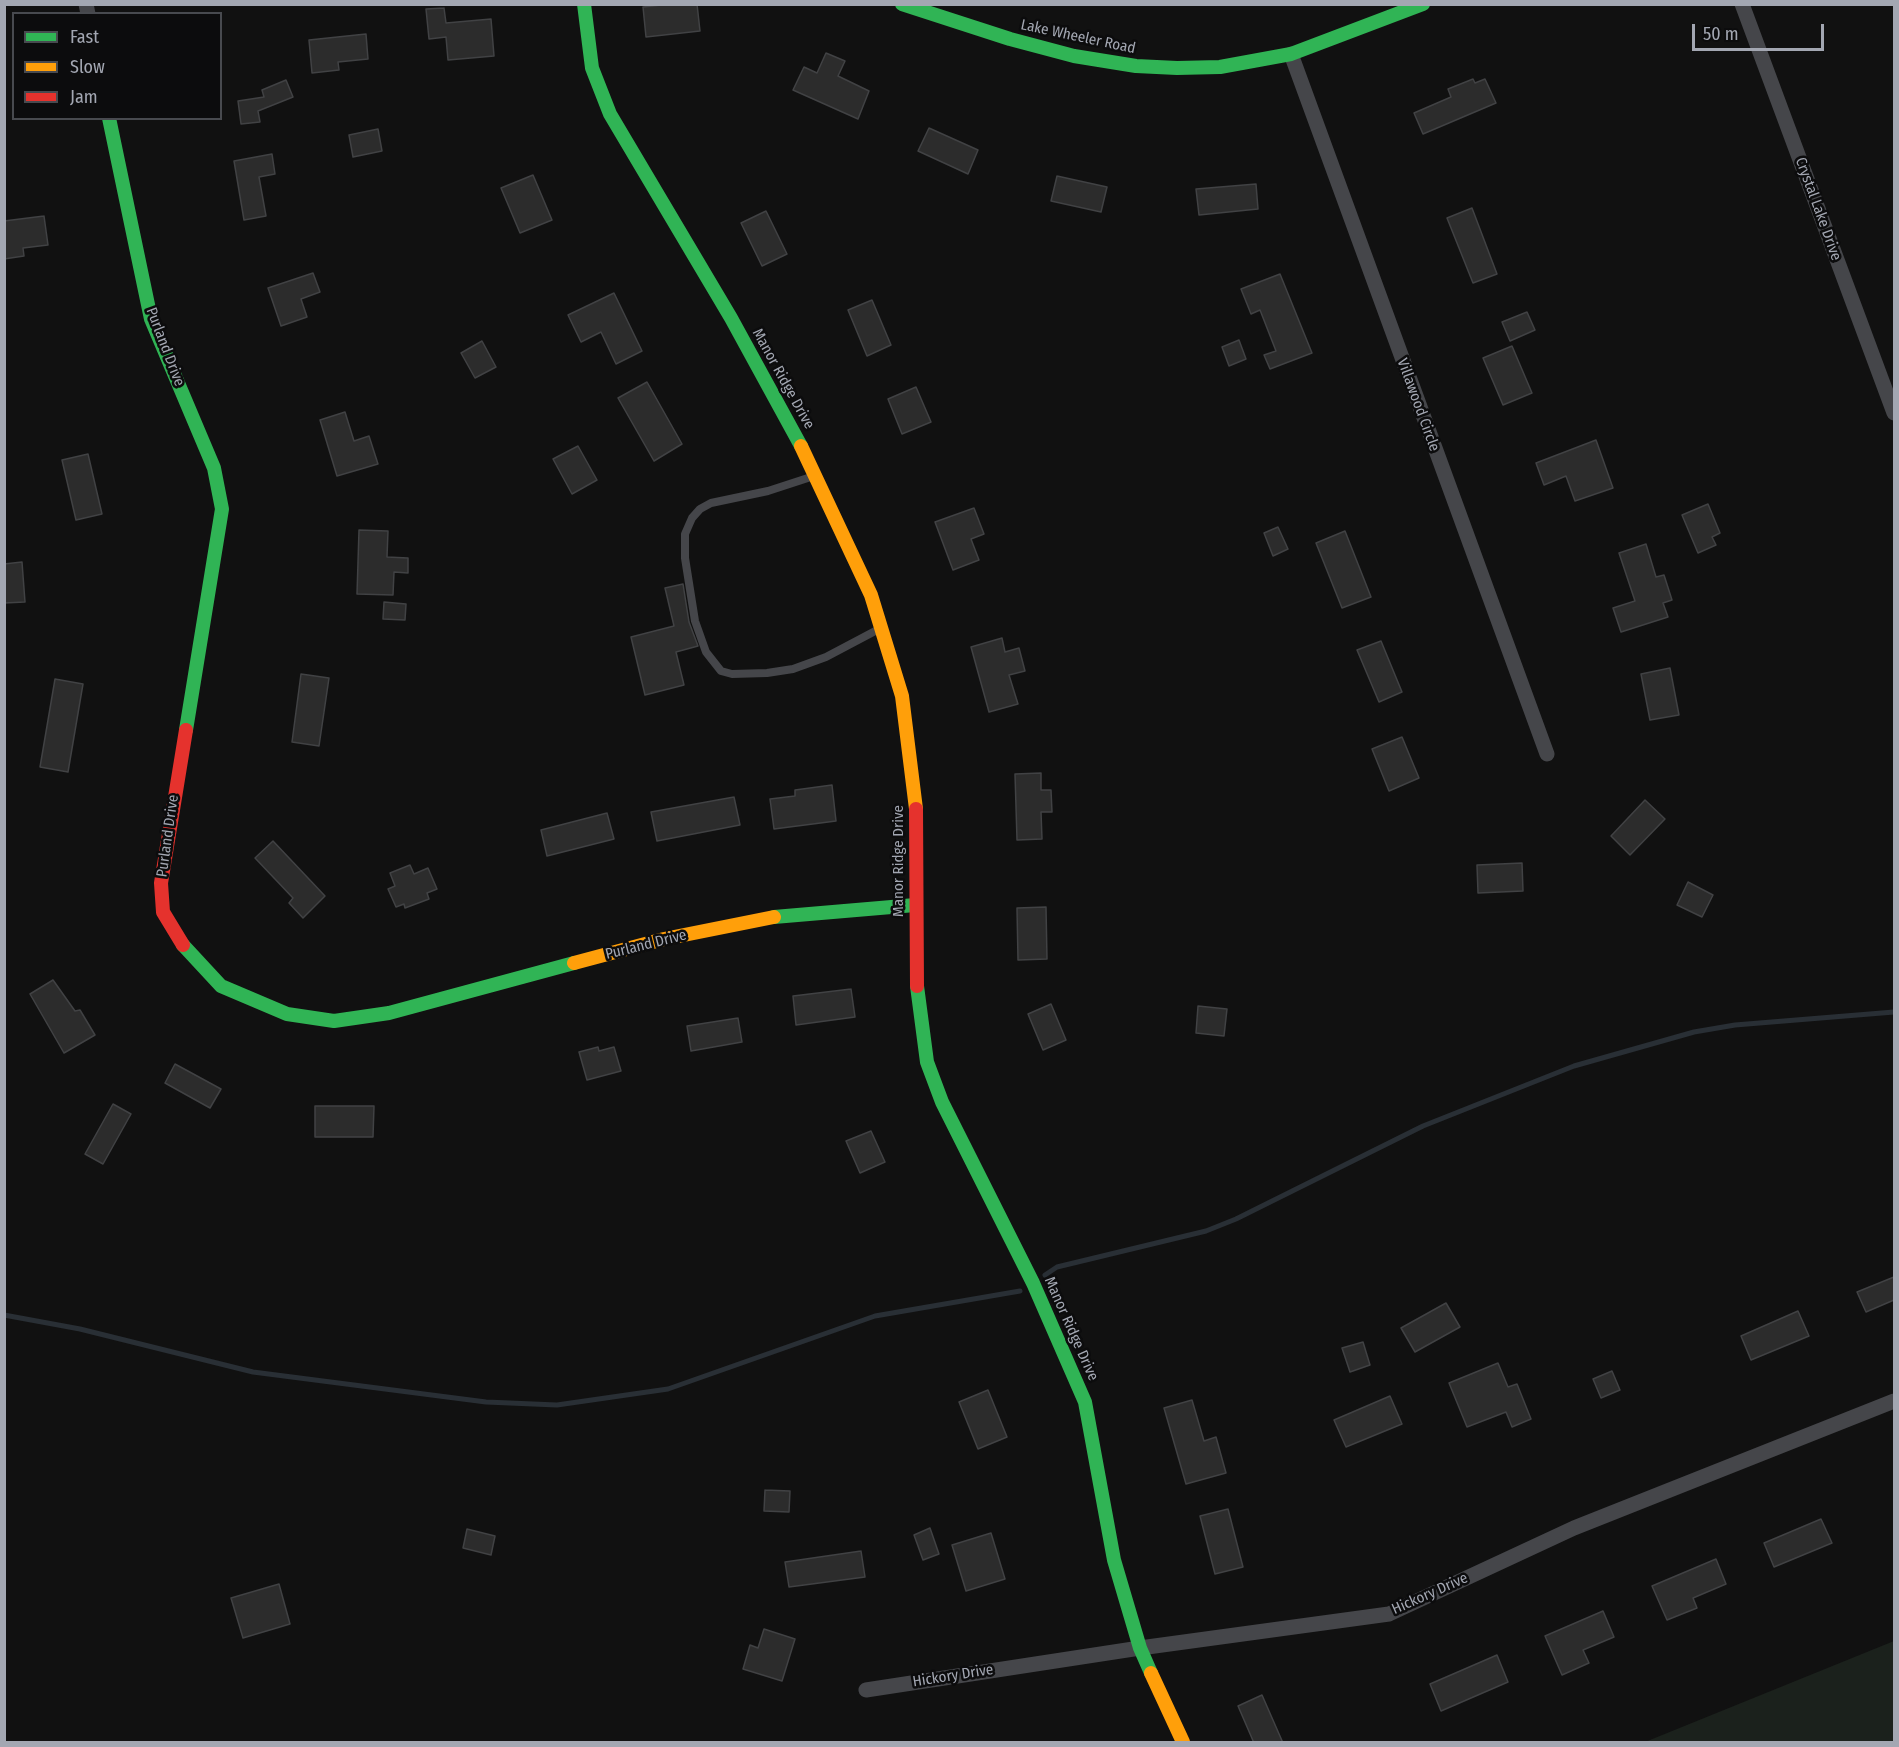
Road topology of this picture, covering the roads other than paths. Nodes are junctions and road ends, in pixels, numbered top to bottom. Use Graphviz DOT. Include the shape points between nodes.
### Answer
graph roads {
  1 [pos="584,4"];
  2 [pos="902,4"];
  3 [pos="1423,4"];
  4 [pos="1742,4"];
  5 [pos="1291,54"];
  6 [pos="109,120"];
  7 [pos="1894,413"];
  8 [pos="815,476"];
  9 [pos="881,628"];
  10 [pos="1546,754"];
  11 [pos="915,905"];
  12 [pos="1894,1401"];
  13 [pos="1140,1648"];
  14 [pos="866,1690"];
  15 [pos="1183,1743"];
  1 -- 8 [label="street, Manor Ridge Drive" via="592,68 610,114 731,318"];
  2 -- 5 [label="street, Lake Wheeler Road" via="1074,56 1136,66 1220,67"];
  3 -- 5 [label="street, Lake Wheeler Road"];
  4 -- 7 [label="street, Crystal Lake Drive"];
  5 -- 10 [label="street, Villawood Circle"];
  6 -- 11 [label="street, Purland Drive" via="151,319 214,468 222,509 161,883 163,912 185,948 221,986 286,1014 334,1021 389,1013 663,939 781,916"];
  8 -- 9 [label="street, Manor Ridge Drive" via="871,595"];
  8 -- 9 [label="lane" via="711,503 692,518 685,534 686,569 695,621 706,652 721,671 767,673 826,657"];
  9 -- 11 [label="street, Manor Ridge Drive" via="902,696 912,762 917,818"];
  11 -- 13 [label="street, Manor Ridge Drive" via="918,1006 927,1062 942,1102 1033,1283 1085,1402 1114,1560"];
  12 -- 13 [label="street, Hickory Drive" via="1574,1528 1389,1614"];
  13 -- 14 [label="street, Hickory Drive"];
  13 -- 15 [label="street, Manor Ridge Drive"];
}
